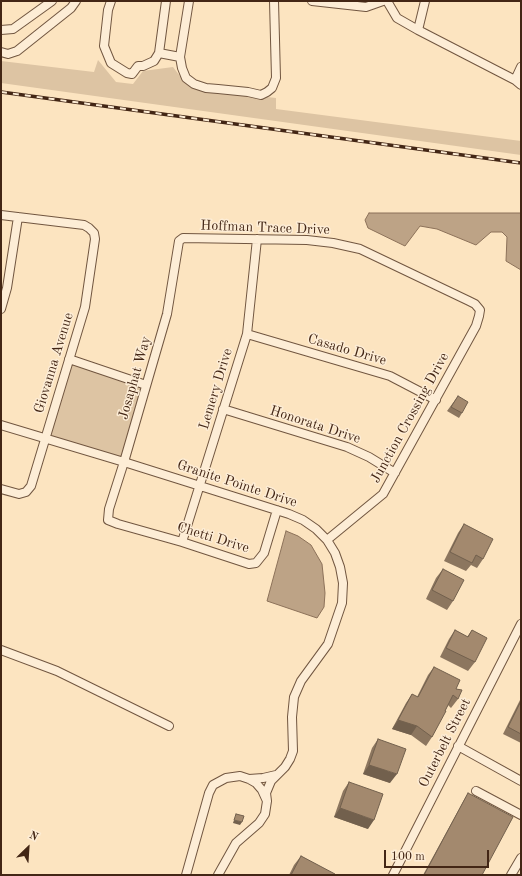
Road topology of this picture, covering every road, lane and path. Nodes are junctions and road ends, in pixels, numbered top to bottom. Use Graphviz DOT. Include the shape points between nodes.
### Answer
graph roads {
  1 [pos="52,1"];
  2 [pos="76,1"];
  3 [pos="111,1"];
  4 [pos="166,1"];
  5 [pos="189,1"];
  6 [pos="274,1"];
  7 [pos="312,1"];
  8 [pos="383,1"];
  9 [pos="387,1"];
  10 [pos="425,1"];
  11 [pos="1,30"];
  12 [pos="418,30"];
  13 [pos="1,52"];
  14 [pos="159,53"];
  15 [pos="180,56"];
  16 [pos="521,67"];
  17 [pos="518,83"];
  18 [pos="1,215"];
  19 [pos="18,217"];
  20 [pos="257,239"];
  21 [pos="179,241"];
  22 [pos="1,309"];
  23 [pos="480,310"];
  24 [pos="247,334"];
  25 [pos="69,359"];
  26 [pos="146,385"];
  27 [pos="436,400"];
  28 [pos="223,409"];
  29 [pos="1,425"];
  30 [pos="45,438"];
  31 [pos="124,462"];
  32 [pos="395,473"];
  33 [pos="199,486"];
  34 [pos="1,489"];
  35 [pos="276,510"];
  36 [pos="108,520"];
  37 [pos="327,540"];
  38 [pos="182,542"];
  39 [pos="521,624"];
  40 [pos="1,650"];
  41 [pos="169,726"];
  42 [pos="458,746"];
  43 [pos="276,775"];
  44 [pos="249,779"];
  45 [pos="521,781"];
  46 [pos="476,791"];
  47 [pos="267,801"];
  48 [pos="521,815"];
  49 [pos="521,858"];
  50 [pos="186,875"];
  51 [pos="218,875"];
  52 [pos="394,875"];
  53 [pos="511,875"];
  1 -- 11 [label="street" via="13,29"];
  2 -- 13 [label="street" via="71,8 17,51 8,54"];
  3 -- 14 [label="street" via="104,46 111,63 132,74 138,66 154,61"];
  4 -- 14 [label="street"];
  5 -- 15 [label="street"];
  6 -- 15 [label="street" via="276,78 268,92 261,95 206,88 194,84 186,78"];
  7 -- 8 [label="street" via="366,7"];
  9 -- 12 [label="street" via="397,18"];
  10 -- 12 [label="street"];
  12 -- 17 [label="street"];
  14 -- 15 [label="street"];
  16 -- 17 [label="street"];
  18 -- 19 [label="street"];
  19 -- 22 [label="street" via="7,288"];
  19 -- 25 [label="street, Giovanna Avenue" via="84,225 94,233 85,307"];
  20 -- 21 [label="street, Hoffman Trace Drive" via="187,238"];
  20 -- 23 [label="street, Hoffman Trace Drive" via="314,241 360,249 469,301"];
  20 -- 24 [label="street, Lemery Drive"];
  21 -- 26 [label="street, Josaphat Way" via="168,314"];
  23 -- 27 [label="street, Junction Crossing Drive" via="476,326"];
  24 -- 27 [label="street, Casado Drive" via="390,376"];
  24 -- 28 [label="street, Lemery Drive"];
  25 -- 26 [label="street"];
  25 -- 30 [label="street, Giovanna Avenue"];
  26 -- 31 [label="street, Josaphat Way"];
  27 -- 32 [label="street, Junction Crossing Drive"];
  28 -- 32 [label="street, Honorata Drive" via="347,447 369,456"];
  28 -- 33 [label="street, Lemery Drive"];
  29 -- 30 [label="street, Granite Pointe Drive"];
  30 -- 31 [label="street, Granite Pointe Drive"];
  30 -- 34 [label="street, Giovanna Avenue" via="31,486 26,492 19,494"];
  31 -- 33 [label="street, Granite Pointe Drive"];
  31 -- 36 [label="street, Josaphat Way"];
  32 -- 37 [label="street, Junction Crossing Drive" via="383,494"];
  33 -- 35 [label="street, Granite Pointe Drive"];
  33 -- 38 [label="street, Lemery Drive"];
  35 -- 37 [label="street, Granite Pointe Drive" via="303,520"];
  35 -- 38 [label="street, Chetti Drive" via="264,553 256,563 249,564"];
  36 -- 38 [label="street, Chetti Drive"];
  37 -- 43 [label="street, Granite Pointe Drive" via="340,567 343,583 342,603 328,644 301,681 296,693 292,706 293,750 290,760"];
  39 -- 42 [label="street, Outerbelt Street"];
  40 -- 41 [label="street" via="57,671"];
  42 -- 45 [label="street"];
  42 -- 52 [label="street, Outerbelt Street"];
  43 -- 44 [label="street"];
  43 -- 47 [label="street, Granite Pointe Drive" via="266,793"];
  44 -- 47 [label="street" via="262,790"];
  44 -- 50 [label="street" via="231,776 213,785"];
  46 -- 48 [label="street"];
  47 -- 51 [label="street, Granite Pointe Drive" via="263,818 236,843"];
  49 -- 53 [label="street"];
}
